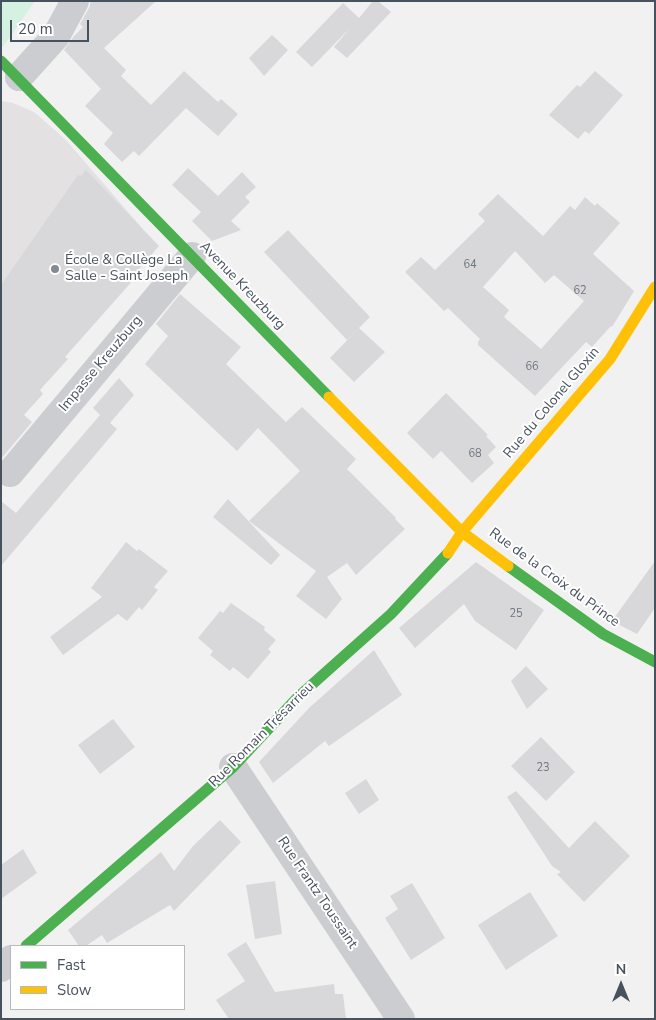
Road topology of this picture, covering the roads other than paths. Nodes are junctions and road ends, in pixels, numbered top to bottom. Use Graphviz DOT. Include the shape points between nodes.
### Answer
graph roads {
  1 [pos="75,1"];
  2 [pos="10,69"];
  3 [pos="192,256"];
  4 [pos="655,287"];
  5 [pos="10,473"];
  6 [pos="462,532"];
  7 [pos="655,662"];
  8 [pos="233,767"];
  9 [pos="27,945"];
  10 [pos="401,1019"];
  1 -- 2 [label="street" via="56,36"];
  2 -- 3 [label="street, Avenue Kreuzburg"];
  3 -- 5 [label="street, Impasse Kreuzburg"];
  3 -- 6 [label="street, Avenue Kreuzburg"];
  4 -- 6 [label="street, Rue du Colonel Gloxin" via="610,359"];
  6 -- 7 [label="street, Rue de la Croix du Prince" via="603,634"];
  6 -- 8 [label="street, Rue Romain Trésarrieu" via="446,556 390,614 298,698"];
  8 -- 9 [label="street, Rue Romain Trésarrieu"];
  8 -- 10 [label="street, Rue Frantz Toussaint"];
}
